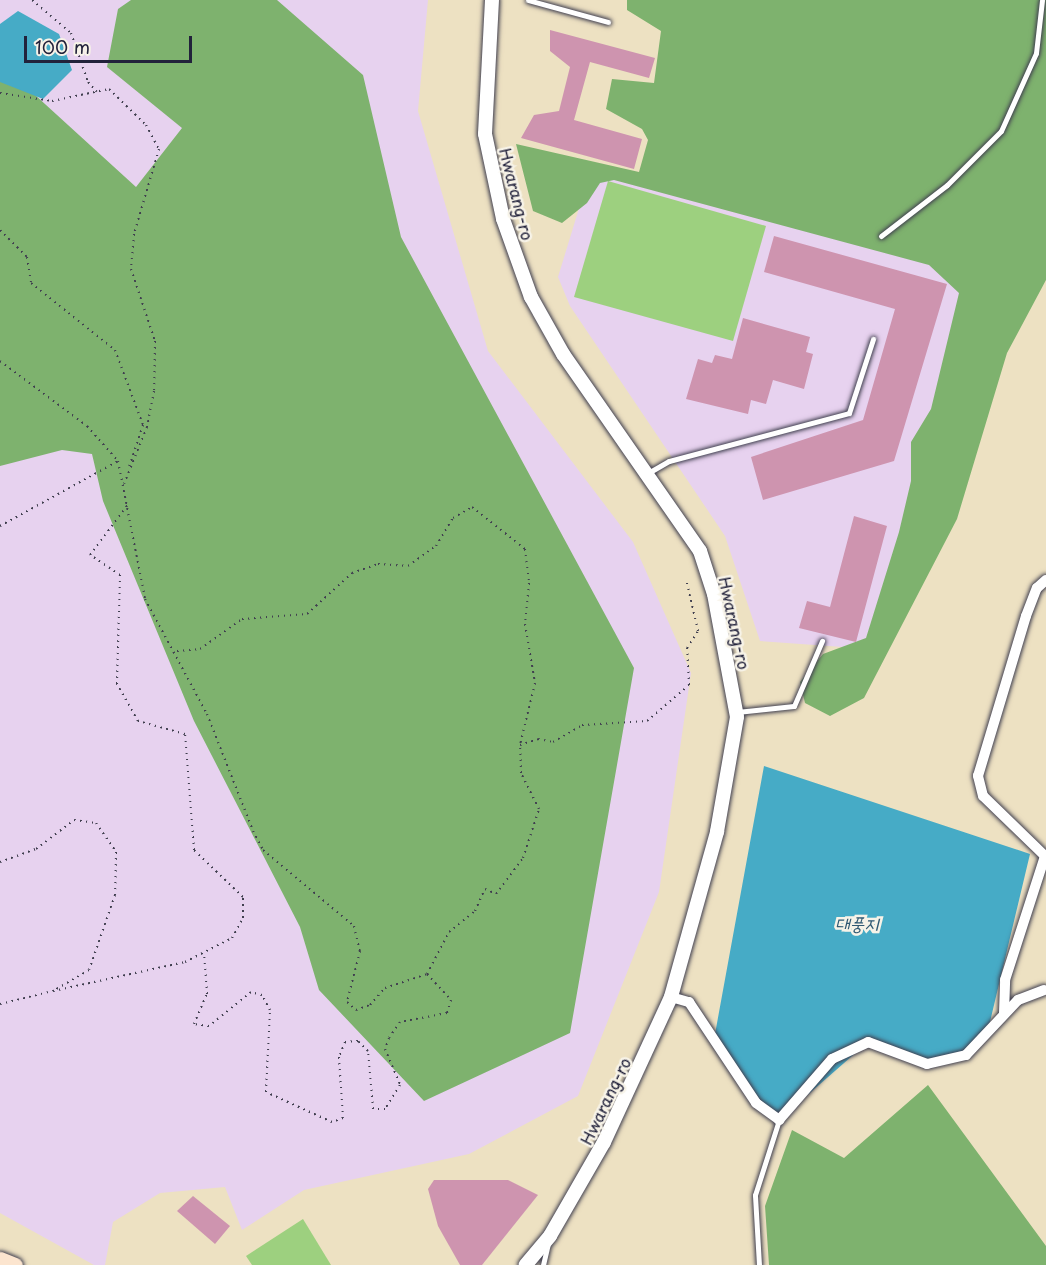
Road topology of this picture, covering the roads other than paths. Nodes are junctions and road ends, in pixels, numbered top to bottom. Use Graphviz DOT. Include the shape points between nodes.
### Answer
graph roads {
  1 [pos="492,0"];
  2 [pos="528,0"];
  3 [pos="1042,0"];
  4 [pos="608,22"];
  5 [pos="880,236"];
  6 [pos="873,339"];
  7 [pos="648,473"];
  8 [pos="1046,580"];
  9 [pos="822,641"];
  10 [pos="736,712"];
  11 [pos="1044,990"];
  12 [pos="671,997"];
  13 [pos="1004,1013"];
  14 [pos="779,1120"];
  15 [pos="550,1236"];
  16 [pos="0,1259"];
  17 [pos="15,1265"];
  18 [pos="525,1265"];
  19 [pos="543,1265"];
  20 [pos="759,1265"];
  1 -- 7 [label="street, Hwarang-ro" via="485,134 503,219 531,297 563,354"];
  2 -- 4 [label="lane"];
  3 -- 5 [label="lane" via="1036,53 1001,131 947,185"];
  6 -- 7 [label="lane" via="849,413 669,461"];
  7 -- 10 [label="street, Hwarang-ro" via="700,552 714,594"];
  8 -- 13 [label="street" via="1036,588 1026,616 978,776 983,795 1044,856 1005,980"];
  9 -- 10 [label="lane" via="794,706"];
  10 -- 12 [label="street, Hwarang-ro" via="733,762"];
  11 -- 13 [label="street"];
  12 -- 14 [label="street" via="689,1002 756,1103"];
  12 -- 15 [label="street, Hwarang-ro" via="604,1142"];
  13 -- 14 [label="street" via="966,1055 927,1064 868,1042 859,1046 832,1059"];
  14 -- 20 [label="lane" via="755,1195"];
  15 -- 18 [label="street, Hwarang-ro"];
  15 -- 19 [label="lane"];
  16 -- 17 [label="main road"];
}
